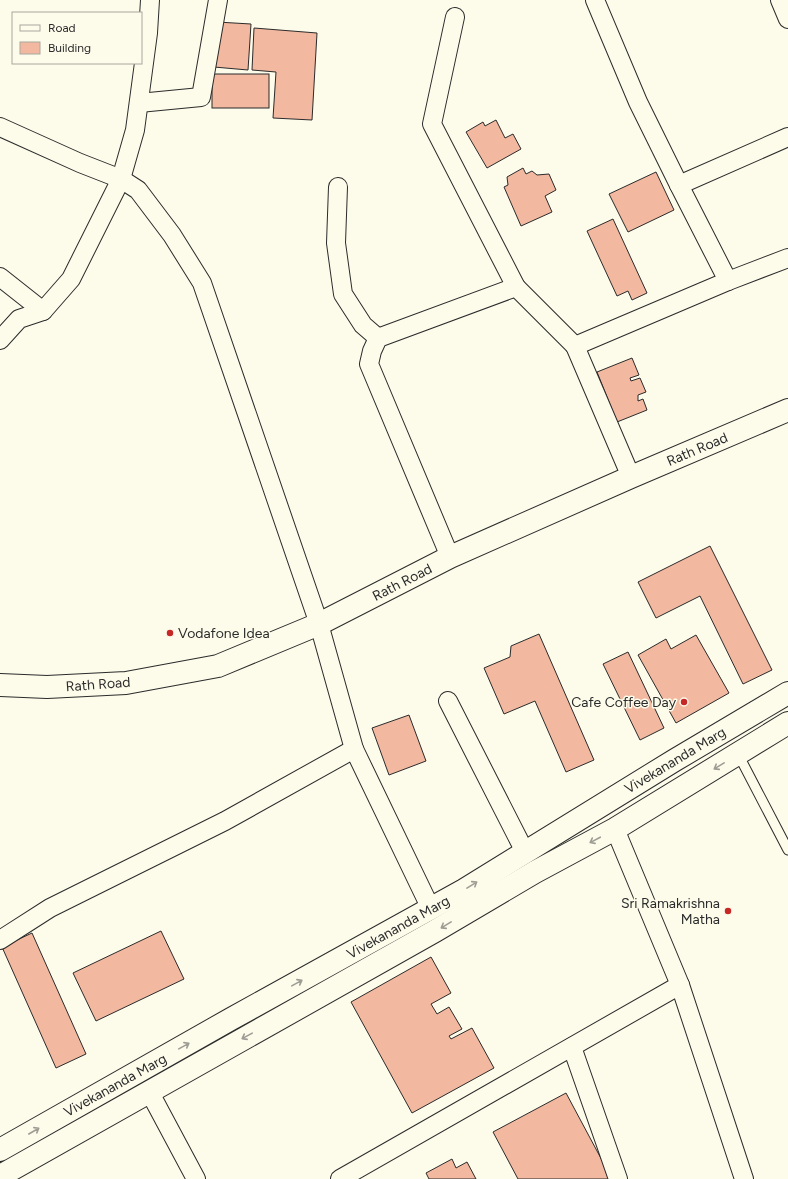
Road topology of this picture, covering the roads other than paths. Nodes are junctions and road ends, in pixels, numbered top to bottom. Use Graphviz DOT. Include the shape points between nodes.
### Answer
graph roads {
  1 [pos="150,0"];
  2 [pos="218,0"];
  3 [pos="595,0"];
  4 [pos="780,0"];
  5 [pos="455,17"];
  6 [pos="788,19"];
  7 [pos="139,103"];
  8 [pos="0,127"];
  9 [pos="788,137"];
  10 [pos="121,179"];
  11 [pos="678,185"];
  12 [pos="338,187"];
  13 [pos="788,258"];
  14 [pos="0,277"];
  15 [pos="728,281"];
  16 [pos="516,287"];
  17 [pos="43,311"];
  18 [pos="378,338"];
  19 [pos="0,340"];
  20 [pos="575,346"];
  21 [pos="788,410"];
  22 [pos="631,477"];
  23 [pos="450,557"];
  24 [pos="319,624"];
  25 [pos="0,685"];
  26 [pos="788,693"];
  27 [pos="448,701"];
  28 [pos="788,724"];
  29 [pos="354,749"];
  30 [pos="738,754"];
  31 [pos="615,829"];
  32 [pos="788,850"];
  33 [pos="525,852"];
  34 [pos="431,909"];
  35 [pos="0,940"];
  36 [pos="680,985"];
  37 [pos="266,1000"];
  38 [pos="276,1020"];
  39 [pos="572,1047"];
  40 [pos="149,1091"];
  41 [pos="0,1150"];
  42 [pos="0,1176"];
  43 [pos="196,1179"];
  44 [pos="340,1179"];
  45 [pos="618,1179"];
  46 [pos="744,1179"];
  1 -- 7 [label="street"];
  2 -- 7 [label="street" via="201,96"];
  3 -- 11 [label="street" via="638,102"];
  4 -- 6 [label="street"];
  5 -- 16 [label="street" via="432,124"];
  7 -- 10 [label="street" via="135,130"];
  8 -- 10 [label="street"];
  9 -- 11 [label="street"];
  10 -- 17 [label="street" via="72,280"];
  10 -- 24 [label="street" via="138,190 172,235 202,283"];
  11 -- 15 [label="street"];
  12 -- 18 [label="street" via="336,243 343,294 363,325"];
  13 -- 15 [label="street"];
  14 -- 17 [label="street"];
  15 -- 20 [label="street"];
  16 -- 18 [label="street"];
  16 -- 20 [label="street"];
  17 -- 19 [label="street" via="19,319"];
  18 -- 23 [label="street" via="369,364"];
  20 -- 22 [label="street"];
  21 -- 22 [label="main road, Rath Road"];
  22 -- 23 [label="main road, Rath Road"];
  23 -- 24 [label="main road, Rath Road"];
  24 -- 25 [label="main road, Rath Road" via="218,666 126,683 47,687"];
  24 -- 29 [label="street"];
  26 -- 33 [label="main road, Vivekananda Marg"];
  27 -- 33 [label="street"];
  28 -- 30 [label="main road, Vivekananda Marg"];
  29 -- 34 [label="street"];
  29 -- 35 [label="street" via="225,821 50,908"];
  30 -- 31 [label="main road, Vivekananda Marg, one-way"];
  30 -- 32 [label="lane"];
  31 -- 36 [label="street"];
  31 -- 38 [label="main road, Vivekananda Marg, one-way"];
  34 -- 33 [label="main road, Vivekananda Marg, one-way"];
  37 -- 34 [label="main road, Vivekananda Marg, one-way"];
  36 -- 39 [label="street"];
  36 -- 46 [label="street"];
  37 -- 38 [label="main road"];
  41 -- 37 [label="main road, Vivekananda Marg, one-way"];
  38 -- 40 [label="main road, Vivekananda Marg, one-way"];
  39 -- 44 [label="street"];
  39 -- 45 [label="street"];
  40 -- 42 [label="main road, Vivekananda Marg"];
  40 -- 43 [label="street"];
}
